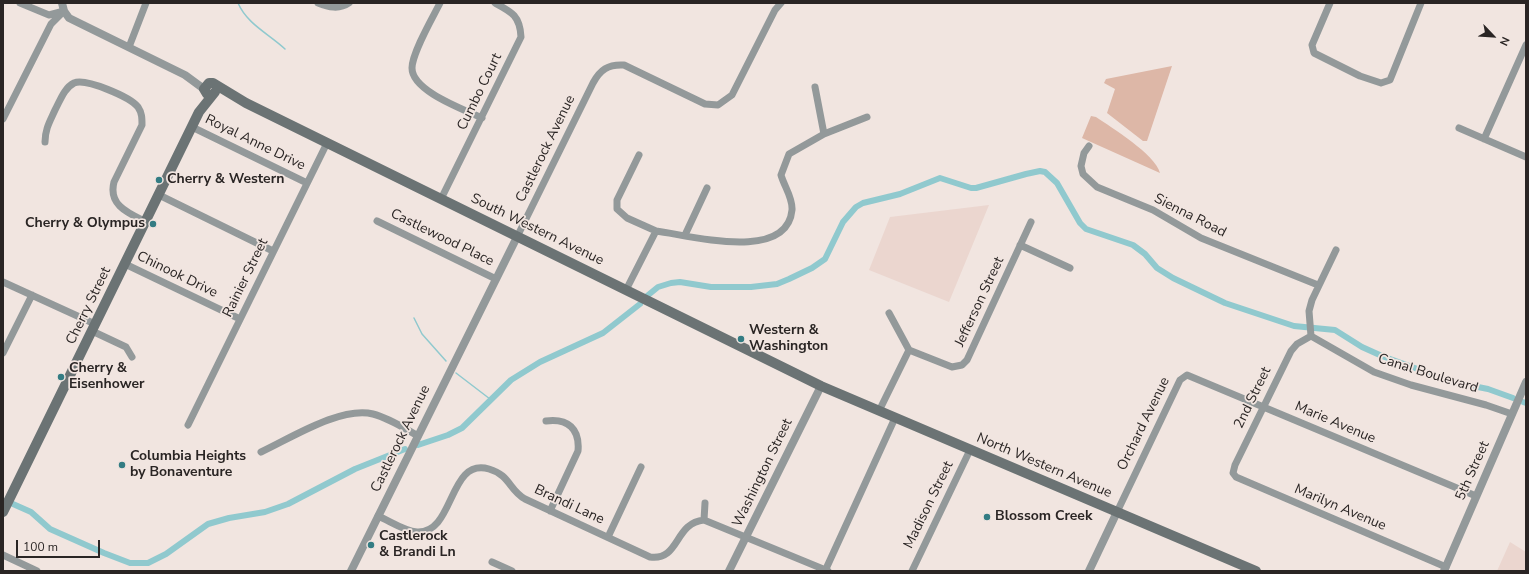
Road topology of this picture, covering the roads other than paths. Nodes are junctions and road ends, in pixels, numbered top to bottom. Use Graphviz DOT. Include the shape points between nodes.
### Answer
graph roads {
  1 [pos="20,3"];
  2 [pos="146,3"];
  3 [pos="318,3"];
  4 [pos="349,3"];
  5 [pos="440,3"];
  6 [pos="495,3"];
  7 [pos="780,3"];
  8 [pos="1330,3"];
  9 [pos="1421,3"];
  10 [pos="63,7"];
  11 [pos="1526,45"];
  12 [pos="129,47"];
  13 [pos="815,87"];
  14 [pos="210,90"];
  15 [pos="867,117"];
  16 [pos="482,118"];
  17 [pos="3,119"];
  18 [pos="192,127"];
  19 [pos="1458,128"];
  20 [pos="824,134"];
  21 [pos="1484,139"];
  22 [pos="45,142"];
  23 [pos="327,143"];
  24 [pos="1089,146"];
  25 [pos="639,155"];
  26 [pos="1526,157"];
  27 [pos="307,183"];
  28 [pos="707,188"];
  29 [pos="159,195"];
  30 [pos="441,199"];
  31 [pos="377,221"];
  32 [pos="146,222"];
  33 [pos="1030,222"];
  34 [pos="656,231"];
  35 [pos="685,235"];
  36 [pos="517,236"];
  37 [pos="1020,245"];
  38 [pos="1336,250"];
  39 [pos="273,251"];
  40 [pos="125,264"];
  41 [pos="1070,268"];
  42 [pos="496,279"];
  43 [pos="3,282"];
  44 [pos="1318,285"];
  45 [pos="626,290"];
  46 [pos="32,295"];
  47 [pos="889,313"];
  48 [pos="240,319"];
  49 [pos="94,328"];
  50 [pos="1310,333"];
  51 [pos="909,350"];
  52 [pos="3,353"];
  53 [pos="132,357"];
  54 [pos="1183,376"];
  55 [pos="1526,382"];
  56 [pos="821,386"];
  57 [pos="1264,406"];
  58 [pos="879,411"];
  59 [pos="1512,414"];
  60 [pos="896,418"];
  61 [pos="546,421"];
  62 [pos="188,425"];
  63 [pos="418,436"];
  64 [pos="970,450"];
  65 [pos="261,452"];
  66 [pos="1235,465"];
  67 [pos="642,467"];
  68 [pos="1476,496"];
  69 [pos="705,503"];
  70 [pos="550,511"];
  71 [pos="3,512"];
  72 [pos="1117,512"];
  73 [pos="378,516"];
  74 [pos="704,520"];
  75 [pos="608,537"];
  76 [pos="745,538"];
  77 [pos="3,555"];
  78 [pos="492,562"];
  79 [pos="1445,569"];
  80 [pos="37,571"];
  81 [pos="351,571"];
  82 [pos="512,571"];
  83 [pos="729,571"];
  84 [pos="826,571"];
  85 [pos="912,571"];
  86 [pos="1089,571"];
  87 [pos="1256,571"];
  1 -- 10 [label="street" via="49,14"];
  2 -- 12 [label="street"];
  3 -- 4 [label="street" via="337,8"];
  5 -- 16 [label="street" via="414,57 411,69 417,82 425,90"];
  6 -- 16 [label="street, Cumbo Court" via="511,11 517,18 521,27 521,37"];
  7 -- 36 [label="street, Castlerock Avenue" via="732,95 718,105 705,104 624,65 609,66 603,70 593,83"];
  8 -- 9 [label="street" via="1312,50 1316,55 1383,83 1388,81"];
  10 -- 12 [label="street, South Western Avenue" via="74,21"];
  10 -- 17 [label="street" via="51,24"];
  11 -- 21 [label="street"];
  12 -- 14 [label="street, South Western Avenue" via="185,76 191,76"];
  13 -- 20 [label="street"];
  14 -- 18 [label="main road, Cherry Street"];
  14 -- 23 [label="main road, South Western Avenue" via="235,95 240,100"];
  15 -- 20 [label="street"];
  16 -- 30 [label="street, Cumbo Court"];
  18 -- 27 [label="street, Royal Anne Drive"];
  18 -- 29 [label="main road, Cherry Street"];
  19 -- 21 [label="street"];
  20 -- 35 [label="street" via="793,150 785,160 781,175 792,208 787,225 777,236 750,243 735,243"];
  21 -- 26 [label="street"];
  22 -- 32 [label="street" via="45,130 66,90 74,83 89,83 134,103 142,115 142,125 114,182 113,190 115,200 121,208"];
  23 -- 27 [label="street, Rainier Street"];
  23 -- 30 [label="main road, South Western Avenue"];
  24 -- 44 [label="street, Sienna Road" via="1084,153 1081,166 1083,174 1097,187 1153,210 1201,238"];
  25 -- 34 [label="street" via="617,200 617,209 627,218"];
  27 -- 39 [label="street, Rainier Street"];
  28 -- 35 [label="street"];
  29 -- 32 [label="main road, Cherry Street"];
  29 -- 39 [label="street"];
  30 -- 36 [label="main road, South Western Avenue"];
  31 -- 42 [label="street, Castlewood Place"];
  32 -- 40 [label="main road, Cherry Street"];
  33 -- 37 [label="street, Jefferson Street"];
  34 -- 35 [label="street"];
  34 -- 45 [label="street"];
  36 -- 42 [label="street, Castlerock Avenue"];
  36 -- 45 [label="main road, South Western Avenue"];
  37 -- 41 [label="street"];
  37 -- 51 [label="street, Jefferson Street" via="967,360 962,365 952,367"];
  38 -- 44 [label="street"];
  39 -- 48 [label="street, Rainier Street"];
  40 -- 48 [label="street, Chinook Drive"];
  40 -- 49 [label="main road, Cherry Street"];
  42 -- 63 [label="street, Castlerock Avenue"];
  43 -- 46 [label="street"];
  44 -- 50 [label="street" via="1310,306"];
  45 -- 56 [label="main road, South Western Avenue"];
  46 -- 49 [label="street"];
  46 -- 52 [label="street"];
  47 -- 51 [label="street"];
  48 -- 62 [label="street, Rainier Street"];
  49 -- 53 [label="street" via="126,347"];
  49 -- 71 [label="main road, Cherry Street"];
  50 -- 57 [label="street, 2nd Street" via="1297,344 1287,359"];
  50 -- 59 [label="street, Canal Boulevard" via="1355,363 1381,375"];
  51 -- 58 [label="street"];
  54 -- 57 [label="street, Marie Avenue" via="1192,376"];
  54 -- 72 [label="street, Orchard Avenue"];
  55 -- 59 [label="street, 5th Street"];
  56 -- 58 [label="main road, North Western Avenue"];
  56 -- 76 [label="street, Washington Street"];
  57 -- 66 [label="street, 2nd Street"];
  57 -- 68 [label="street, Marie Avenue"];
  58 -- 60 [label="main road, North Western Avenue"];
  59 -- 68 [label="street, 5th Street"];
  60 -- 64 [label="main road, North Western Avenue"];
  60 -- 84 [label="street"];
  61 -- 70 [label="street" via="556,420 567,424 574,431 579,444"];
  63 -- 65 [label="street" via="375,414 354,412 334,417"];
  63 -- 73 [label="street, Castlerock Avenue"];
  64 -- 72 [label="main road, North Western Avenue"];
  64 -- 85 [label="street, Madison Street"];
  66 -- 79 [label="street, Marilyn Avenue" via="1233,473 1236,477"];
  67 -- 75 [label="street"];
  68 -- 79 [label="street, 5th Street"];
  69 -- 74 [label="street"];
  70 -- 73 [label="street, Brandi Lane" via="519,496 501,475 480,468 471,470 463,476 440,519 431,529 422,532 412,531"];
  70 -- 75 [label="street, Brandi Lane"];
  72 -- 86 [label="street, Orchard Avenue"];
  72 -- 87 [label="main road, North Western Avenue"];
  73 -- 81 [label="street, Castlerock Avenue"];
  74 -- 75 [label="street, Brandi Lane" via="688,526 670,551 657,557 644,555"];
  74 -- 76 [label="street"];
  76 -- 83 [label="street, Washington Street"];
  76 -- 84 [label="street"];
  77 -- 80 [label="street"];
  78 -- 82 [label="street"];
}
